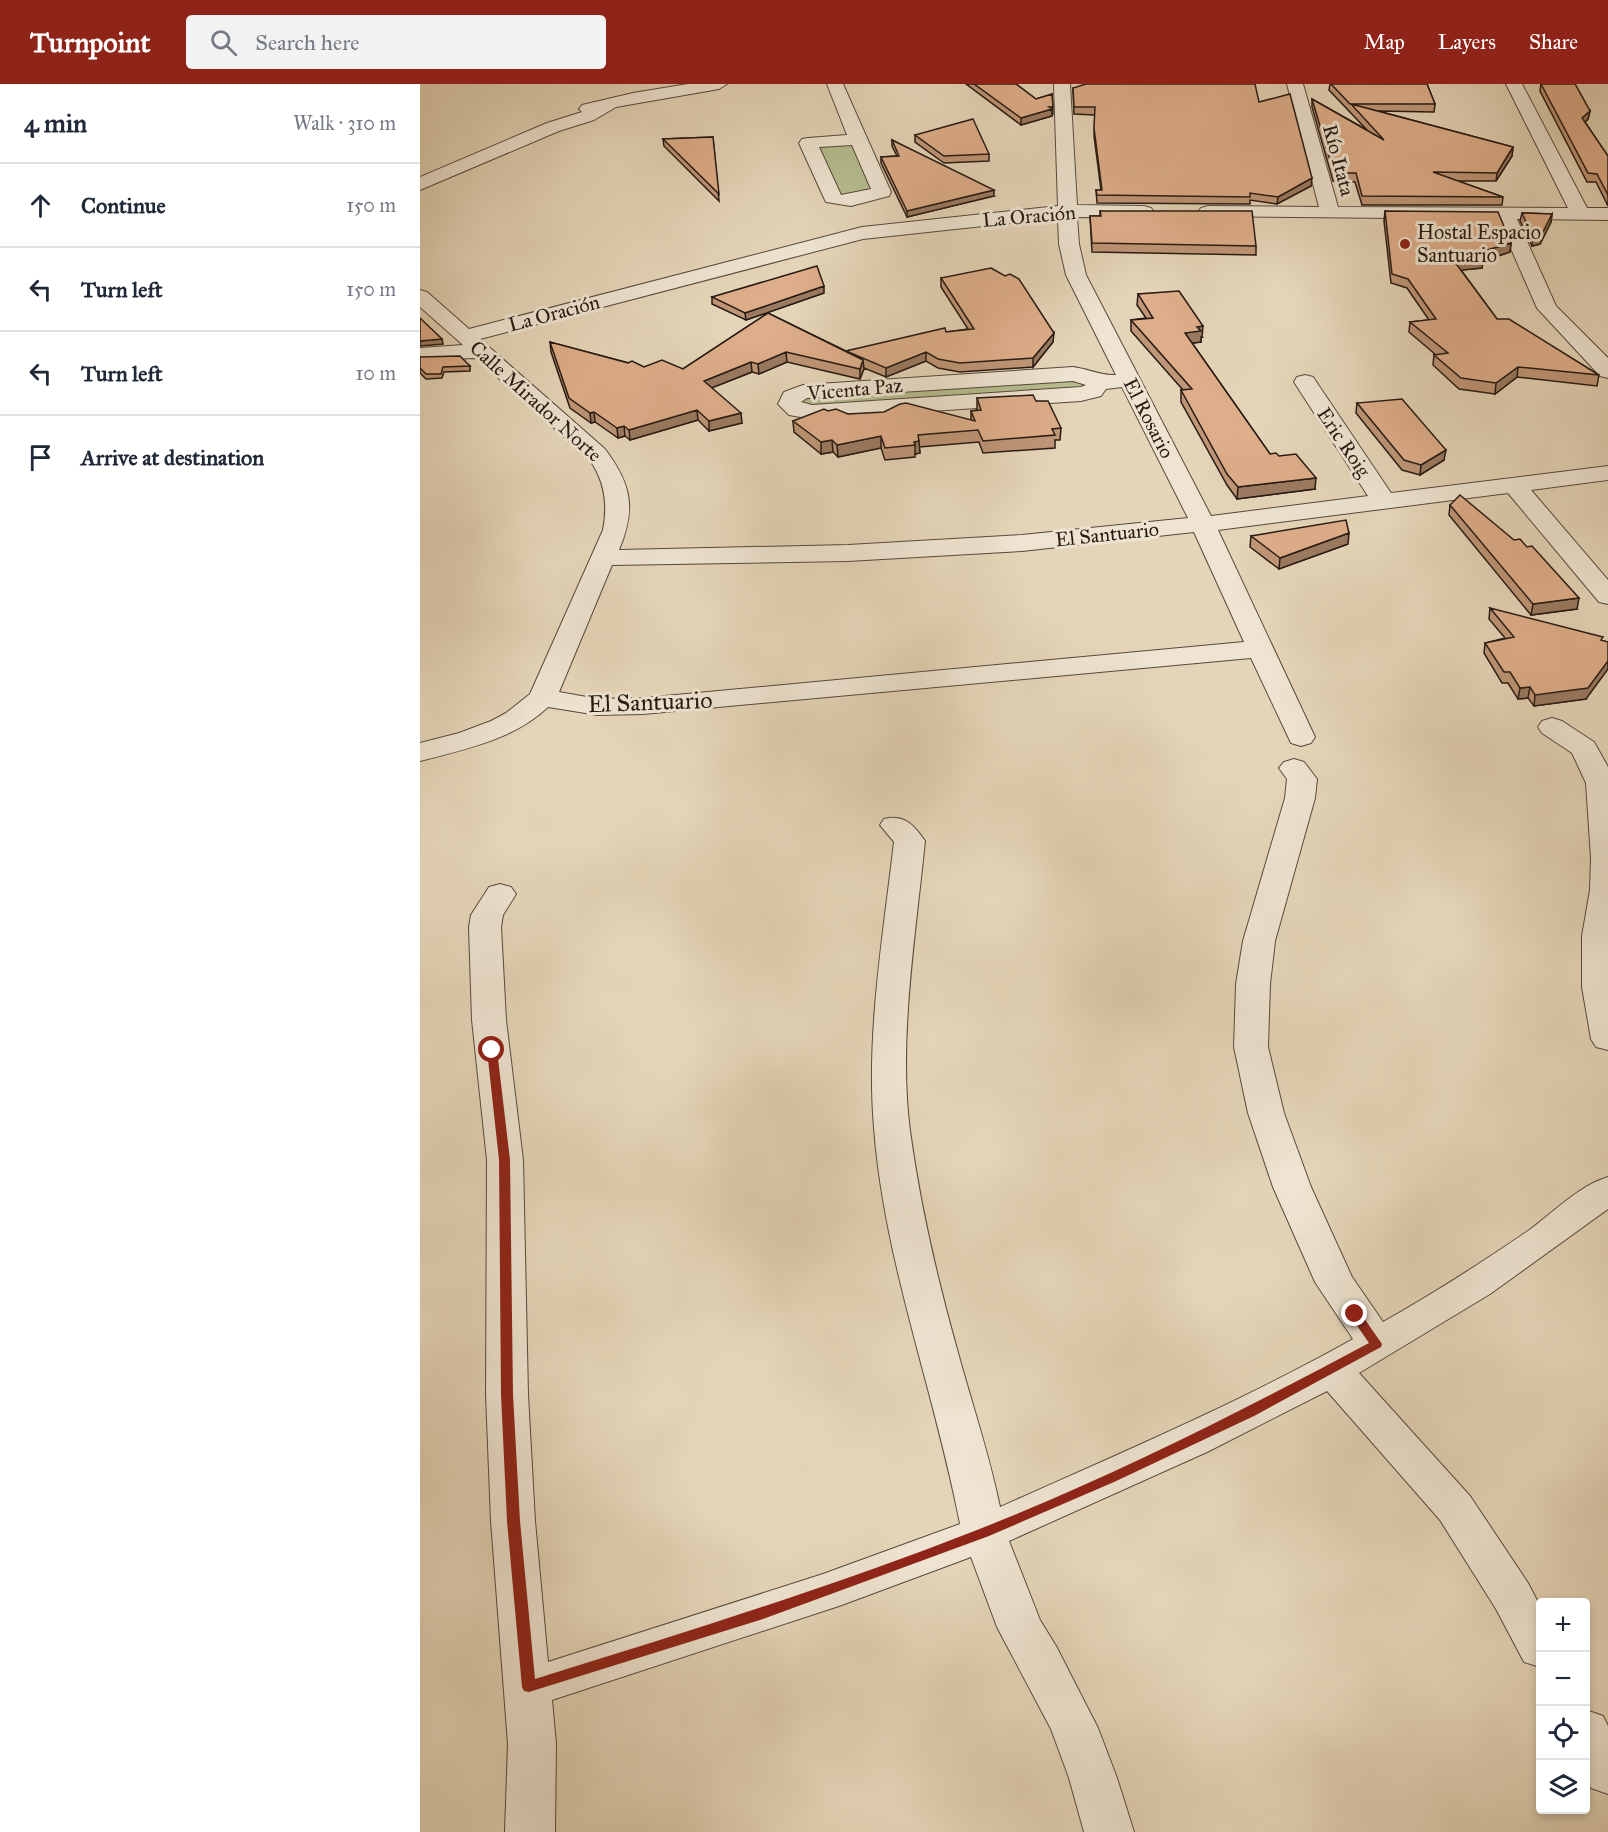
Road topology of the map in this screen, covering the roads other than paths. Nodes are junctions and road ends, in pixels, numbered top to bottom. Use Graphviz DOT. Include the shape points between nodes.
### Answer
graph roads {
  1 [pos="719,84"];
  2 [pos="835,84"];
  3 [pos="1062,84"];
  4 [pos="1295,84"];
  5 [pos="1514,84"];
  6 [pos="858,139"];
  7 [pos="420,184"];
  8 [pos="1067,211"];
  9 [pos="1163,212"];
  10 [pos="1187,212"];
  11 [pos="1330,213"];
  12 [pos="1505,214"];
  13 [pos="1580,214"];
  14 [pos="1608,214"];
  15 [pos="420,296"];
  16 [pos="473,344"];
  17 [pos="420,354"];
  18 [pos="1608,371"];
  19 [pos="1130,380"];
  20 [pos="1099,382"];
  21 [pos="1305,382"];
  22 [pos="1608,473"];
  23 [pos="1515,486"];
  24 [pos="1384,501"];
  25 [pos="1203,524"];
  26 [pos="603,558"];
  27 [pos="1608,596"];
  28 [pos="1261,649"];
  29 [pos="542,698"];
  30 [pos="1552,727"];
  31 [pos="420,752"];
  32 [pos="895,825"];
  33 [pos="500,894"];
  34 [pos="1608,1039"];
  35 [pos="1608,1190"];
  36 [pos="1377,1344"];
  37 [pos="1332,1370"];
  38 [pos="984,1533"];
  39 [pos="1536,1641"];
  40 [pos="529,1687"];
  41 [pos="1590,1739"];
  42 [pos="1608,1773"];
  43 [pos="530,1832"];
  44 [pos="1109,1832"];
  1 -- 7 [label="street" via="610,104"];
  2 -- 6 [label="street"];
  3 -- 8 [label="street, El Rosario"];
  4 -- 11 [label="street, Río Itata"];
  5 -- 13 [label="street"];
  6 -- 6 [label="street" via="882,192 837,200 808,143"];
  8 -- 9 [label="street, La Oración"];
  8 -- 16 [label="street, La Oración" via="862,233"];
  8 -- 19 [label="street, El Rosario" via="1076,275"];
  10 -- 11 [label="street"];
  11 -- 12 [label="street"];
  12 -- 13 [label="street"];
  12 -- 18 [label="street" via="1546,308"];
  13 -- 14 [label="street"];
  15 -- 16 [label="street, Calle Mirador Norte"];
  16 -- 17 [label="street, La Oración"];
  16 -- 26 [label="street, Calle Mirador Norte" via="592,449 612,475 619,515"];
  19 -- 20 [label="street, Vicenta Paz"];
  19 -- 25 [label="street, El Rosario"];
  20 -- 20 [label="street, Vicenta Paz" via="1093,377 1073,374 803,392 792,397 789,404 797,410 812,412 1081,394 1093,391"];
  21 -- 24 [label="street, Eric Roig"];
  22 -- 23 [label="street, El Santuario"];
  23 -- 24 [label="street, El Santuario"];
  23 -- 27 [label="street"];
  24 -- 25 [label="street, El Santuario"];
  25 -- 26 [label="street, El Santuario" via="929,549"];
  25 -- 28 [label="street, El Rosario"];
  26 -- 29 [label="street, Calle Mirador Norte"];
  28 -- 29 [label="street, El Santuario" via="643,706 580,705"];
  28 -- 36 [label="street, El Rosario" via="1297,752 1302,779 1259,941 1252,984 1251,1047 1266,1113 1293,1187 1335,1282"];
  29 -- 31 [label="street" via="523,715 492,732"];
  30 -- 34 [label="street" via="1584,748 1601,783 1607,858 1598,936 1599,987"];
  32 -- 38 [label="street" via="910,841 892,1004 893,1135 924,1296 974,1479"];
  33 -- 40 [label="street" via="487,915 485,927 489,1020 505,1160 513,1521"];
  35 -- 36 [label="street" via="1511,1261"];
  36 -- 37 [label="street"];
  37 -- 38 [label="street" via="1163,1454"];
  37 -- 39 [label="street" via="1455,1508"];
  38 -- 40 [label="street" via="763,1614"];
  38 -- 44 [label="street" via="1020,1627 1074,1728 1094,1778"];
  40 -- 43 [label="street"];
  41 -- 42 [label="street"];
}
